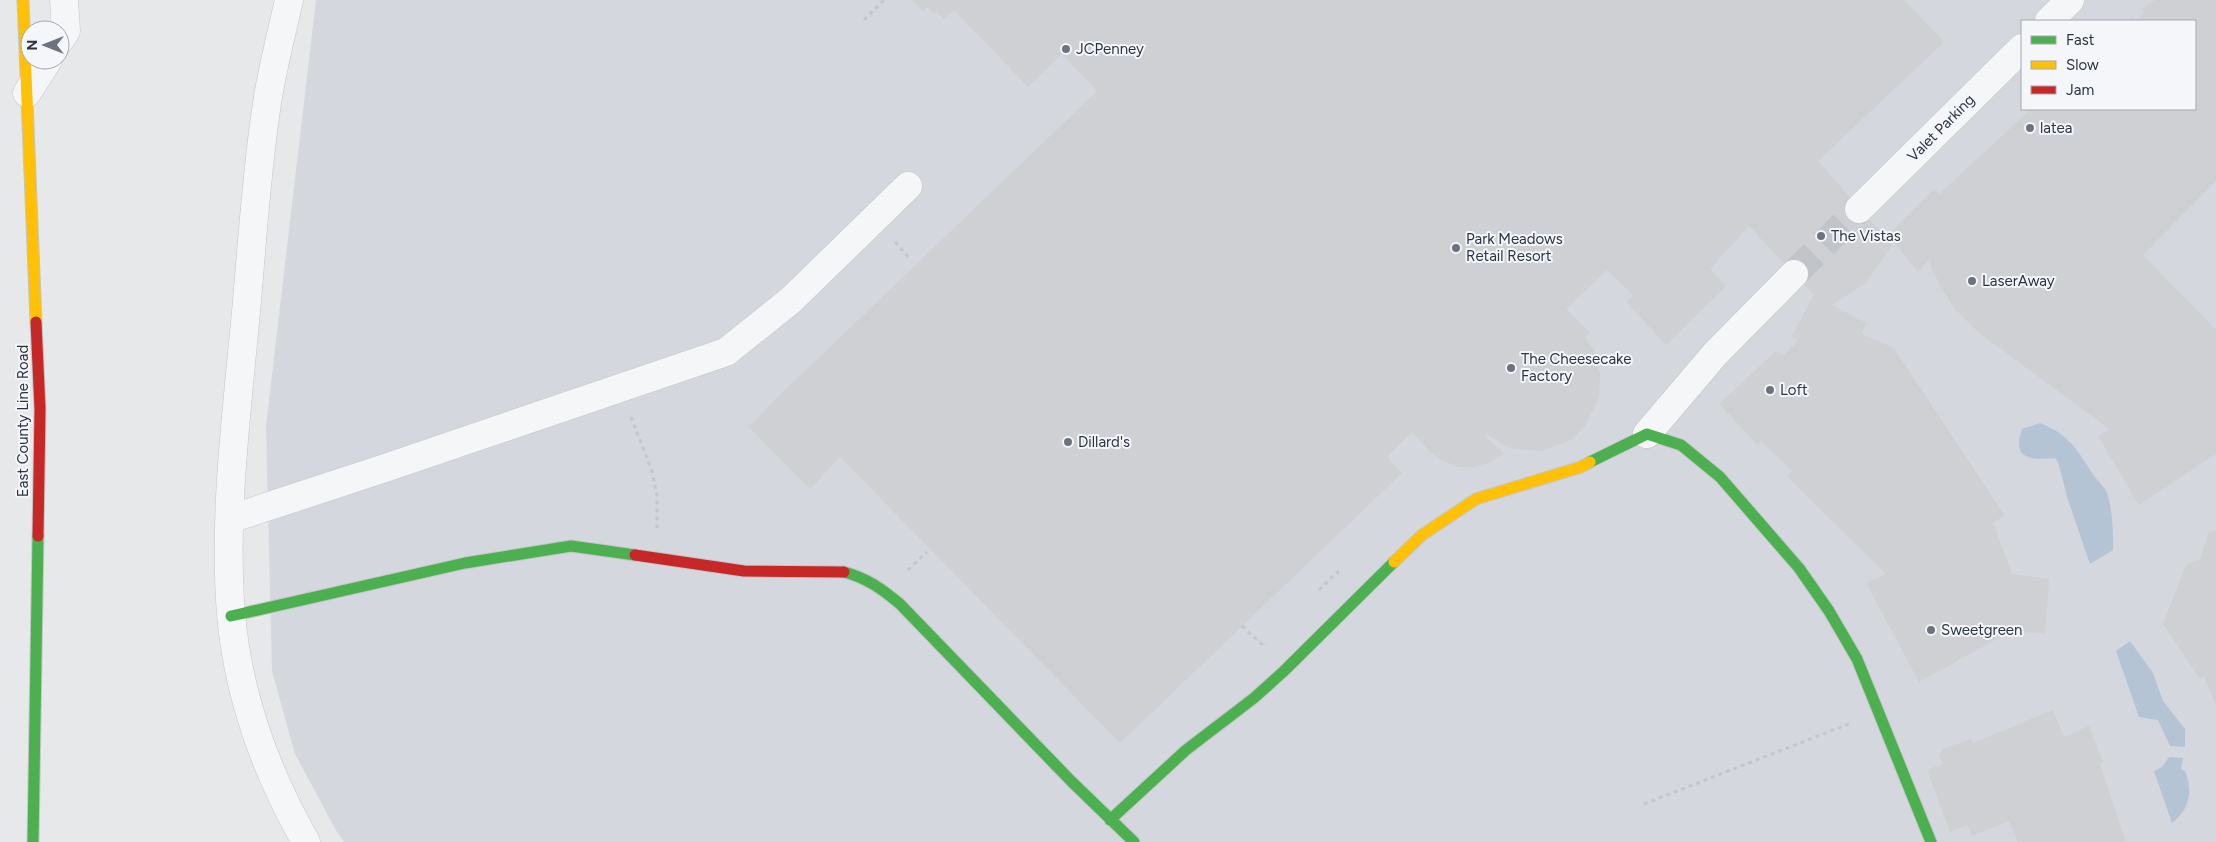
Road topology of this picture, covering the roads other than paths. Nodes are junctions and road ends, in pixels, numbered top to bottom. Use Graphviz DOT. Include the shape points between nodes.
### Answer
graph roads {
  1 [pos="24,0"];
  2 [pos="64,0"];
  3 [pos="289,0"];
  4 [pos="2070,0"];
  5 [pos="65,20"];
  6 [pos="2050,20"];
  7 [pos="2021,49"];
  8 [pos="42,70"];
  9 [pos="27,94"];
  10 [pos="908,186"];
  11 [pos="1859,209"];
  12 [pos="1794,274"];
  13 [pos="1647,434"];
  14 [pos="230,519"];
  15 [pos="231,616"];
  16 [pos="1110,820"];
  17 [pos="33,842"];
  18 [pos="306,842"];
  19 [pos="1134,842"];
  20 [pos="1931,842"];
  1 -- 9 [label="street, East County Line Road"];
  2 -- 5 [label="street"];
  3 -- 14 [label="street" via="266,109 234,444"];
  4 -- 6 [label="street"];
  7 -- 11 [label="street, Valet Parking"];
  8 -- 9 [label="street"];
  9 -- 17 [label="street, East County Line Road" via="40,409"];
  10 -- 14 [label="street" via="791,300 726,352"];
  12 -- 13 [label="street" via="1715,354"];
  13 -- 16 [label="street" via="1581,467 1476,499 1422,534 1272,682 1186,750"];
  13 -- 20 [label="street" via="1680,445 1720,477 1799,568 1829,611 1857,659"];
  14 -- 15 [label="street"];
  15 -- 16 [label="street" via="465,563 571,546 744,571 840,571 877,585 900,604"];
  15 -- 18 [label="street" via="246,698 266,763"];
  16 -- 19 [label="street"];
}
